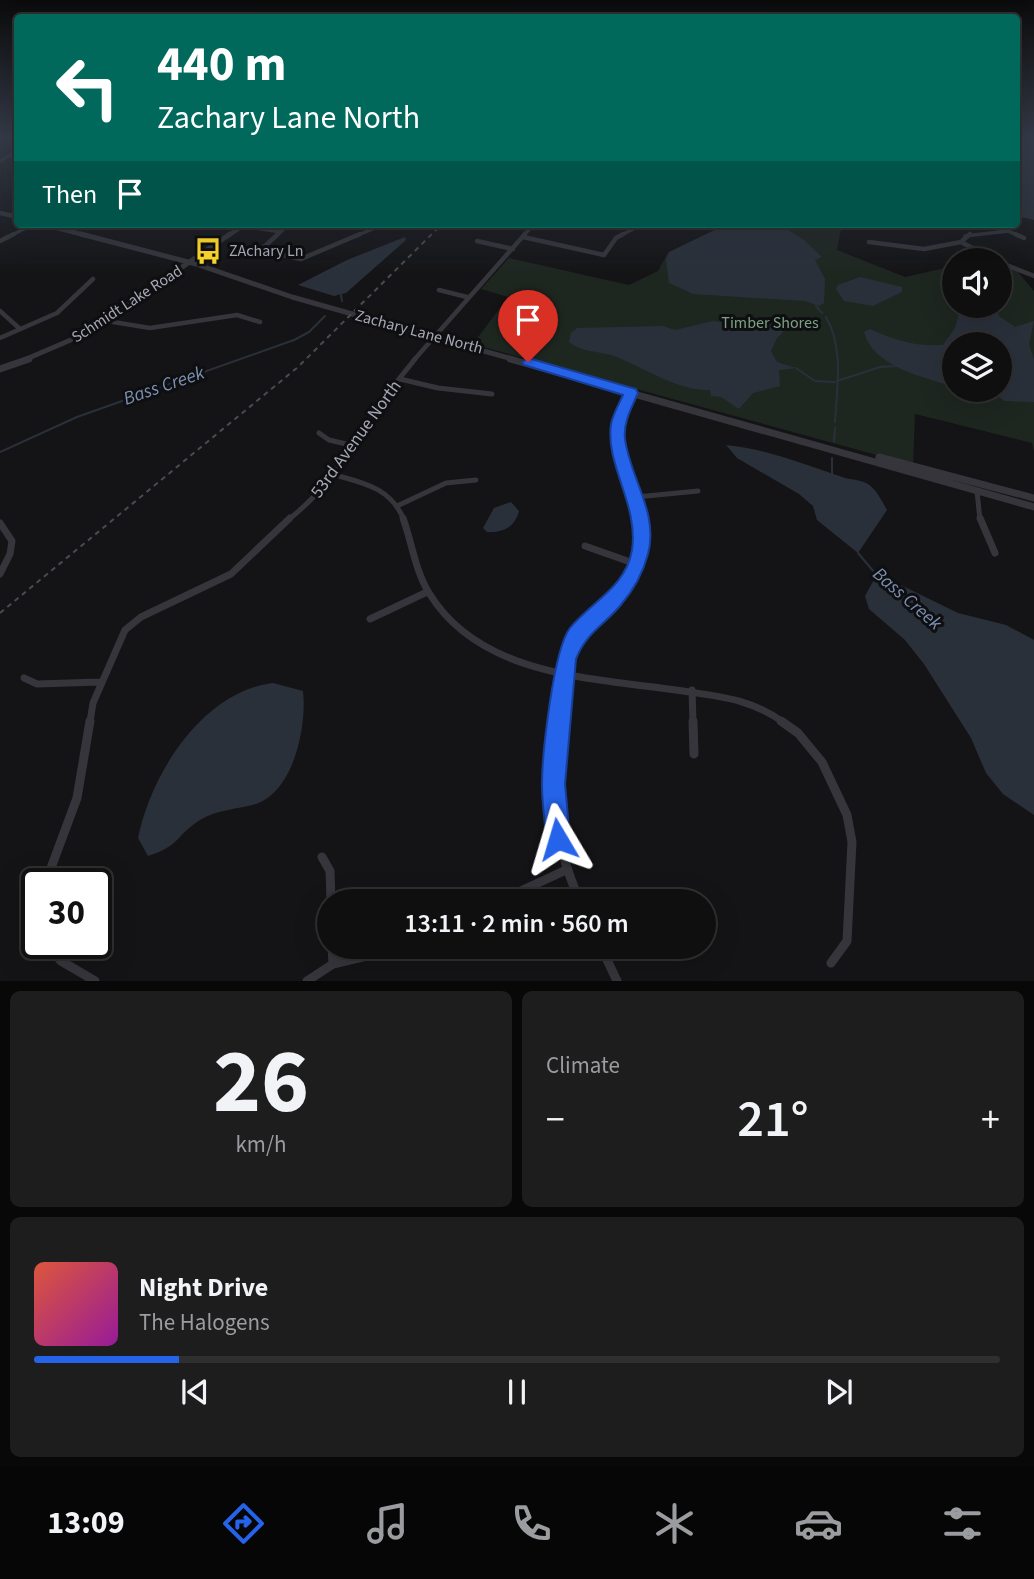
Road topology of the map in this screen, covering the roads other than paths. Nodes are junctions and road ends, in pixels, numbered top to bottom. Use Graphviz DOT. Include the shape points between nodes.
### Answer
graph roads {
  1 [pos="26,228"];
  2 [pos="58,228"];
  3 [pos="240,228"];
  4 [pos="260,228"];
  5 [pos="285,228"];
  6 [pos="375,228"];
  7 [pos="531,228"];
  8 [pos="635,228"];
  9 [pos="281,232"];
  10 [pos="523,237"];
  11 [pos="1024,238"];
  12 [pos="0,241"];
  13 [pos="477,241"];
  14 [pos="869,242"];
  15 [pos="961,242"];
  16 [pos="973,248"];
  17 [pos="513,249"];
  18 [pos="190,262"];
  19 [pos="1012,267"];
  20 [pos="1034,276"];
  21 [pos="93,279"];
  22 [pos="439,290"];
  23 [pos="467,297"];
  24 [pos="203,310"];
  25 [pos="0,311"];
  26 [pos="201,318"];
  27 [pos="107,321"];
  28 [pos="260,322"];
  29 [pos="20,329"];
  30 [pos="432,337"];
  31 [pos="0,338"];
  32 [pos="0,369"];
  33 [pos="400,379"];
  34 [pos="631,393"];
  35 [pos="492,394"];
  36 [pos="320,433"];
  37 [pos="798,438"];
  38 [pos="355,446"];
  39 [pos="335,475"];
  40 [pos="476,480"];
  41 [pos="698,491"];
  42 [pos="977,491"];
  43 [pos="636,497"];
  44 [pos="1034,498"];
  45 [pos="397,506"];
  46 [pos="1034,507"];
  47 [pos="2,524"];
  48 [pos="585,546"];
  49 [pos="995,553"];
  50 [pos="636,564"];
  51 [pos="0,574"];
  52 [pos="427,592"];
  53 [pos="370,619"];
  54 [pos="565,672"];
  55 [pos="24,678"];
  56 [pos="100,682"];
  57 [pos="692,690"];
  58 [pos="694,754"];
  59 [pos="323,857"];
  60 [pos="51,868"];
  61 [pos="566,870"];
  62 [pos="331,889"];
  63 [pos="525,889"];
  64 [pos="575,889"];
  65 [pos="57,959"];
  66 [pos="333,959"];
  67 [pos="355,959"];
  68 [pos="607,959"];
  69 [pos="831,963"];
  70 [pos="334,964"];
  71 [pos="95,981"];
  72 [pos="307,981"];
  73 [pos="618,981"];
  1 -- 12 [label="street"];
  2 -- 18 [label="street, Zachary Lane North"];
  3 -- 18 [label="street, Schmidt Lake Road"];
  4 -- 9 [label="street"];
  5 -- 9 [label="street"];
  6 -- 9 [label="street" via="301,259 266,251 265,245"];
  7 -- 10 [label="street, 53rd Avenue North"];
  8 -- 10 [label="street" via="616,238 604,255"];
  10 -- 17 [label="street, 53rd Avenue North"];
  11 -- 15 [label="street" via="992,231 970,233"];
  13 -- 17 [label="street"];
  14 -- 15 [label="street" via="924,249"];
  15 -- 16 [label="street"];
  17 -- 23 [label="street, 53rd Avenue North"];
  18 -- 27 [label="street, Schmidt Lake Road"];
  18 -- 30 [label="street, Zachary Lane North"];
  19 -- 20 [label="street"];
  21 -- 29 [label="street" via="66,307"];
  22 -- 23 [label="street"];
  23 -- 30 [label="street, 53rd Avenue North"];
  24 -- 26 [label="street"];
  25 -- 29 [label="street"];
  26 -- 27 [label="street" via="143,328"];
  26 -- 28 [label="street" via="254,318"];
  27 -- 32 [label="street, Schmidt Lake Road" via="66,344"];
  29 -- 31 [label="street"];
  30 -- 33 [label="street, 53rd Avenue North"];
  30 -- 34 [label="street, Zachary Lane North"];
  33 -- 35 [label="street"];
  33 -- 38 [label="street, 53rd Avenue North"];
  34 -- 37 [label="street, Zachary Lane North"];
  34 -- 43 [label="street" via="618,421 617,438"];
  36 -- 38 [label="street"];
  37 -- 42 [label="street, Zachary Lane North"];
  37 -- 44 [label="street, Zachary Lane North"];
  38 -- 39 [label="street, 53rd Avenue North"];
  39 -- 45 [label="street" via="376,488"];
  39 -- 56 [label="street, 53rd Avenue North" via="315,499 273,531 231,574 132,623"];
  40 -- 45 [label="street" via="446,483"];
  41 -- 43 [label="street"];
  42 -- 46 [label="street, Zachary Lane North"];
  42 -- 49 [label="street" via="981,522"];
  43 -- 50 [label="street" via="642,536"];
  45 -- 52 [label="street"];
  47 -- 51 [label="street" via="13,542"];
  48 -- 50 [label="street"];
  50 -- 54 [label="street" via="613,601 576,635"];
  52 -- 53 [label="street"];
  52 -- 54 [label="street" via="440,610 477,642 525,665"];
  54 -- 57 [label="street"];
  54 -- 61 [label="street" via="553,784"];
  55 -- 56 [label="street" via="37,684"];
  56 -- 60 [label="street, 53rd Avenue North" via="73,810"];
  57 -- 58 [label="street"];
  57 -- 69 [label="street" via="744,700 767,711 798,733 837,789 852,842 847,942"];
  59 -- 62 [label="street" via="330,871"];
  61 -- 63 [label="street"];
  61 -- 64 [label="street"];
  65 -- 71 [label="street"];
  66 -- 70 [label="street"];
  67 -- 70 [label="street"];
  68 -- 73 [label="street"];
  70 -- 72 [label="street"];
}
